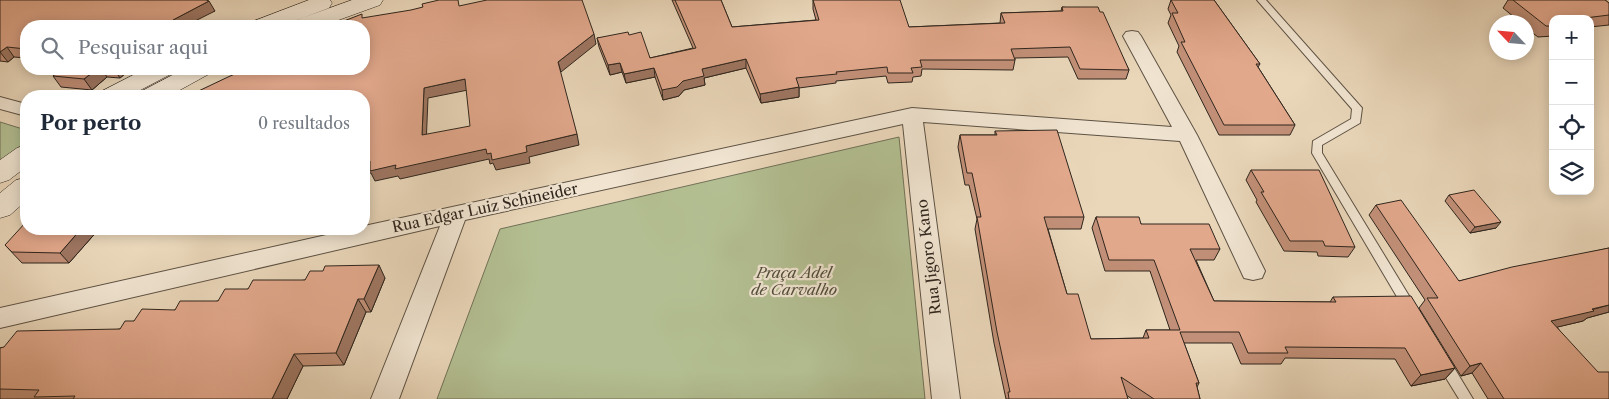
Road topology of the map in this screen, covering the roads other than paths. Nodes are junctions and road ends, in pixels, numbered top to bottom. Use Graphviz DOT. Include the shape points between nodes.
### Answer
graph roads {
  1 [pos="329,0"];
  2 [pos="372,0"];
  3 [pos="1261,0"];
  4 [pos="277,20"];
  5 [pos="318,20"];
  6 [pos="1132,36"];
  7 [pos="151,75"];
  8 [pos="190,75"];
  9 [pos="123,90"];
  10 [pos="162,90"];
  11 [pos="0,103"];
  12 [pos="20,108"];
  13 [pos="912,115"];
  14 [pos="1187,135"];
  15 [pos="20,159"];
  16 [pos="0,174"];
  17 [pos="20,191"];
  18 [pos="0,208"];
  19 [pos="456,214"];
  20 [pos="370,234"];
  21 [pos="364,235"];
  22 [pos="1253,271"];
  23 [pos="1416,317"];
  24 [pos="0,318"];
  25 [pos="1436,351"];
  26 [pos="385,399"];
  27 [pos="946,399"];
  28 [pos="1466,399"];
  1 -- 4 [label="street"];
  2 -- 5 [label="street"];
  3 -- 23 [label="lane" via="1357,108 1356,121 1317,144 1318,153"];
  6 -- 14 [label="street"];
  7 -- 9 [label="street"];
  8 -- 10 [label="street"];
  11 -- 12 [label="street"];
  13 -- 14 [label="street, Rua Edgar Luiz Schineider"];
  13 -- 19 [label="street, Rua Edgar Luiz Schineider"];
  13 -- 27 [label="street, Rua Jigoro Kano"];
  14 -- 22 [label="street"];
  15 -- 16 [label="street"];
  17 -- 18 [label="street"];
  19 -- 20 [label="street, Rua Edgar Luiz Schineider"];
  19 -- 26 [label="street"];
  21 -- 24 [label="street, Rua Edgar Luiz Schineider"];
  25 -- 28 [label="lane"];
}
